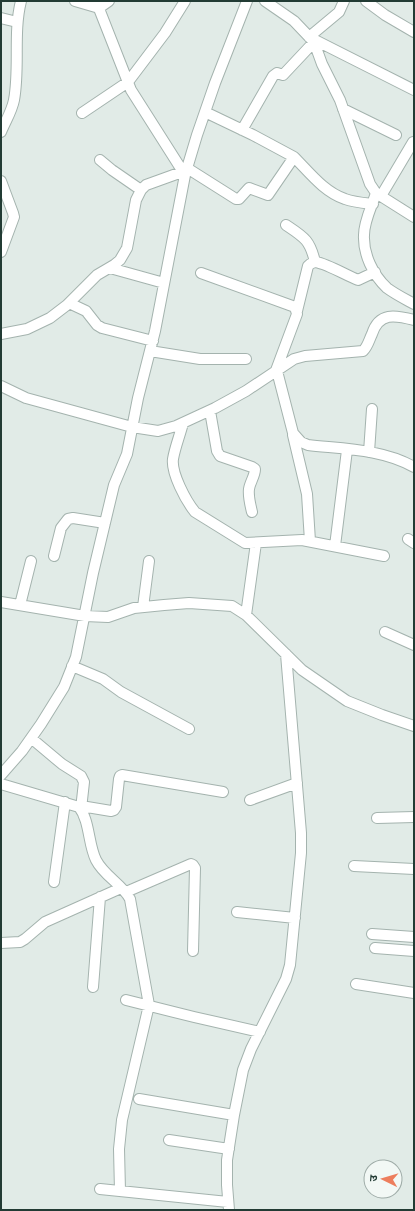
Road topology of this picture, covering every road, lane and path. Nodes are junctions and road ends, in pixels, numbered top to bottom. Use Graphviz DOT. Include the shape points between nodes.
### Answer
graph roads {
  1 [pos="21,1"];
  2 [pos="75,1"];
  3 [pos="109,1"];
  4 [pos="185,1"];
  5 [pos="248,1"];
  6 [pos="265,1"];
  7 [pos="344,1"];
  8 [pos="366,1"];
  9 [pos="98,5"];
  10 [pos="1,18"];
  11 [pos="17,22"];
  12 [pos="414,32"];
  13 [pos="312,39"];
  14 [pos="128,82"];
  15 [pos="414,90"];
  16 [pos="343,109"];
  17 [pos="205,112"];
  18 [pos="82,114"];
  19 [pos="242,130"];
  20 [pos="1,132"];
  21 [pos="396,135"];
  22 [pos="413,142"];
  23 [pos="294,157"];
  24 [pos="100,160"];
  25 [pos="184,172"];
  26 [pos="1,181"];
  27 [pos="141,190"];
  28 [pos="379,195"];
  29 [pos="373,204"];
  30 [pos="414,217"];
  31 [pos="286,225"];
  32 [pos="1,252"];
  33 [pos="315,262"];
  34 [pos="110,268"];
  35 [pos="375,272"];
  36 [pos="201,273"];
  37 [pos="164,283"];
  38 [pos="69,303"];
  39 [pos="414,304"];
  40 [pos="297,311"];
  41 [pos="414,320"];
  42 [pos="1,334"];
  43 [pos="151,346"];
  44 [pos="246,359"];
  45 [pos="276,372"];
  46 [pos="1,386"];
  47 [pos="372,409"];
  48 [pos="210,411"];
  49 [pos="183,423"];
  50 [pos="132,426"];
  51 [pos="293,433"];
  52 [pos="347,450"];
  53 [pos="368,452"];
  54 [pos="414,467"];
  55 [pos="252,512"];
  56 [pos="105,523"];
  57 [pos="310,541"];
  58 [pos="256,543"];
  59 [pos="335,546"];
  60 [pos="54,556"];
  61 [pos="384,556"];
  62 [pos="31,561"];
  63 [pos="149,561"];
  64 [pos="1,602"];
  65 [pos="20,605"];
  66 [pos="143,607"];
  67 [pos="246,615"];
  68 [pos="85,616"];
  69 [pos="385,632"];
  70 [pos="414,645"];
  71 [pos="286,654"];
  72 [pos="72,666"];
  73 [pos="414,726"];
  74 [pos="189,729"];
  75 [pos="31,738"];
  76 [pos="1,774"];
  77 [pos="297,783"];
  78 [pos="1,784"];
  79 [pos="223,792"];
  80 [pos="250,800"];
  81 [pos="65,802"];
  82 [pos="81,808"];
  83 [pos="414,817"];
  84 [pos="377,818"];
  85 [pos="354,866"];
  86 [pos="414,869"];
  87 [pos="54,882"];
  88 [pos="123,890"];
  89 [pos="100,897"];
  90 [pos="237,912"];
  91 [pos="295,918"];
  92 [pos="372,934"];
  93 [pos="414,937"];
  94 [pos="1,943"];
  95 [pos="375,948"];
  96 [pos="193,951"];
  97 [pos="414,951"];
  98 [pos="356,984"];
  99 [pos="93,987"];
  100 [pos="414,993"];
  101 [pos="126,1000"];
  102 [pos="149,1005"];
  103 [pos="260,1032"];
  104 [pos="139,1099"];
  105 [pos="234,1115"];
  106 [pos="169,1140"];
  107 [pos="229,1149"];
  108 [pos="100,1189"];
  109 [pos="120,1191"];
  110 [pos="228,1206"];
  1 -- 11 [label="street"];
  2 -- 9 [label="street"];
  3 -- 9 [label="street"];
  4 -- 14 [label="street"];
  5 -- 17 [label="street"];
  6 -- 13 [label="street" via="294,21"];
  7 -- 13 [label="street" via="339,12"];
  8 -- 12 [label="street"];
  9 -- 14 [label="street"];
  10 -- 11 [label="street"];
  11 -- 20 [label="street" via="14,102"];
  13 -- 15 [label="street"];
  13 -- 16 [label="street"];
  13 -- 19 [label="street" via="283,75 277,73 273,76"];
  14 -- 18 [label="street"];
  14 -- 25 [label="street"];
  16 -- 21 [label="street"];
  16 -- 28 [label="street" via="370,184"];
  17 -- 19 [label="street"];
  17 -- 25 [label="street"];
  19 -- 23 [label="street"];
  22 -- 28 [label="street"];
  23 -- 25 [label="street" via="268,195 249,188 239,199"];
  23 -- 29 [label="street" via="318,182 337,196"];
  24 -- 27 [label="street"];
  25 -- 27 [label="street" via="146,185"];
  25 -- 37 [label="street"];
  26 -- 32 [label="street" via="14,218"];
  27 -- 34 [label="street" via="136,200 127,248 120,260"];
  28 -- 29 [label="street"];
  28 -- 30 [label="street"];
  29 -- 35 [label="street" via="364,235 369,262"];
  31 -- 33 [label="street" via="304,237 313,252"];
  33 -- 35 [label="street" via="358,280"];
  33 -- 40 [label="street" via="308,266"];
  34 -- 37 [label="street"];
  34 -- 38 [label="street" via="97,275"];
  35 -- 39 [label="street" via="387,287"];
  36 -- 40 [label="street" via="291,305"];
  37 -- 43 [label="street"];
  38 -- 42 [label="street" via="50,318 27,329"];
  38 -- 43 [label="street" via="86,310 102,328"];
  40 -- 45 [label="street"];
  41 -- 45 [label="street" via="401,316 380,320 367,347 363,350 305,356 294,359"];
  43 -- 44 [label="street" via="200,359"];
  43 -- 50 [label="street"];
  45 -- 48 [label="street"];
  45 -- 51 [label="street"];
  46 -- 50 [label="street" via="26,398"];
  47 -- 53 [label="street"];
  48 -- 49 [label="street"];
  48 -- 55 [label="street" via="220,456 254,469 255,474 249,489"];
  49 -- 50 [label="street" via="158,431"];
  49 -- 58 [label="street" via="173,467 190,507 244,543"];
  50 -- 56 [label="street" via="127,454 114,485"];
  51 -- 52 [label="street" via="301,442 308,445"];
  51 -- 57 [label="street" via="307,494"];
  52 -- 53 [label="street"];
  52 -- 59 [label="street"];
  53 -- 54 [label="street" via="389,456"];
  56 -- 60 [label="street" via="68,519 61,528"];
  56 -- 68 [label="street"];
  57 -- 58 [label="street"];
  57 -- 59 [label="street"];
  58 -- 67 [label="street"];
  59 -- 61 [label="street"];
  62 -- 65 [label="street"];
  63 -- 66 [label="street"];
  64 -- 65 [label="street"];
  65 -- 68 [label="street"];
  66 -- 67 [label="street" via="183,603 209,604 232,606"];
  66 -- 68 [label="street" via="108,618"];
  67 -- 71 [label="street"];
  68 -- 72 [label="street"];
  69 -- 70 [label="street"];
  71 -- 73 [label="street" via="302,670 347,700"];
  71 -- 77 [label="street"];
  72 -- 74 [label="street" via="103,679 121,692"];
  72 -- 75 [label="street" via="64,687"];
  75 -- 76 [label="street"];
  75 -- 82 [label="street" via="81,776 84,782"];
  77 -- 80 [label="street"];
  77 -- 91 [label="street" via="301,853"];
  78 -- 81 [label="street"];
  79 -- 82 [label="street" via="122,775 119,779 114,810"];
  81 -- 82 [label="street"];
  81 -- 87 [label="street"];
  82 -- 88 [label="street" via="96,860"];
  83 -- 84 [label="street"];
  85 -- 86 [label="street"];
  88 -- 89 [label="street"];
  88 -- 96 [label="street" via="193,865"];
  88 -- 102 [label="street" via="130,899"];
  89 -- 94 [label="street" via="45,922 20,942"];
  89 -- 99 [label="street"];
  90 -- 91 [label="street"];
  91 -- 103 [label="street" via="289,972"];
  92 -- 93 [label="street"];
  95 -- 97 [label="street"];
  98 -- 100 [label="street"];
  101 -- 102 [label="street"];
  102 -- 103 [label="street"];
  102 -- 109 [label="street" via="122,1120 119,1149"];
  103 -- 105 [label="street" via="243,1070"];
  104 -- 105 [label="street"];
  105 -- 107 [label="street"];
  106 -- 107 [label="street"];
  107 -- 110 [label="street"];
  108 -- 109 [label="street"];
  109 -- 110 [label="street"];
}
